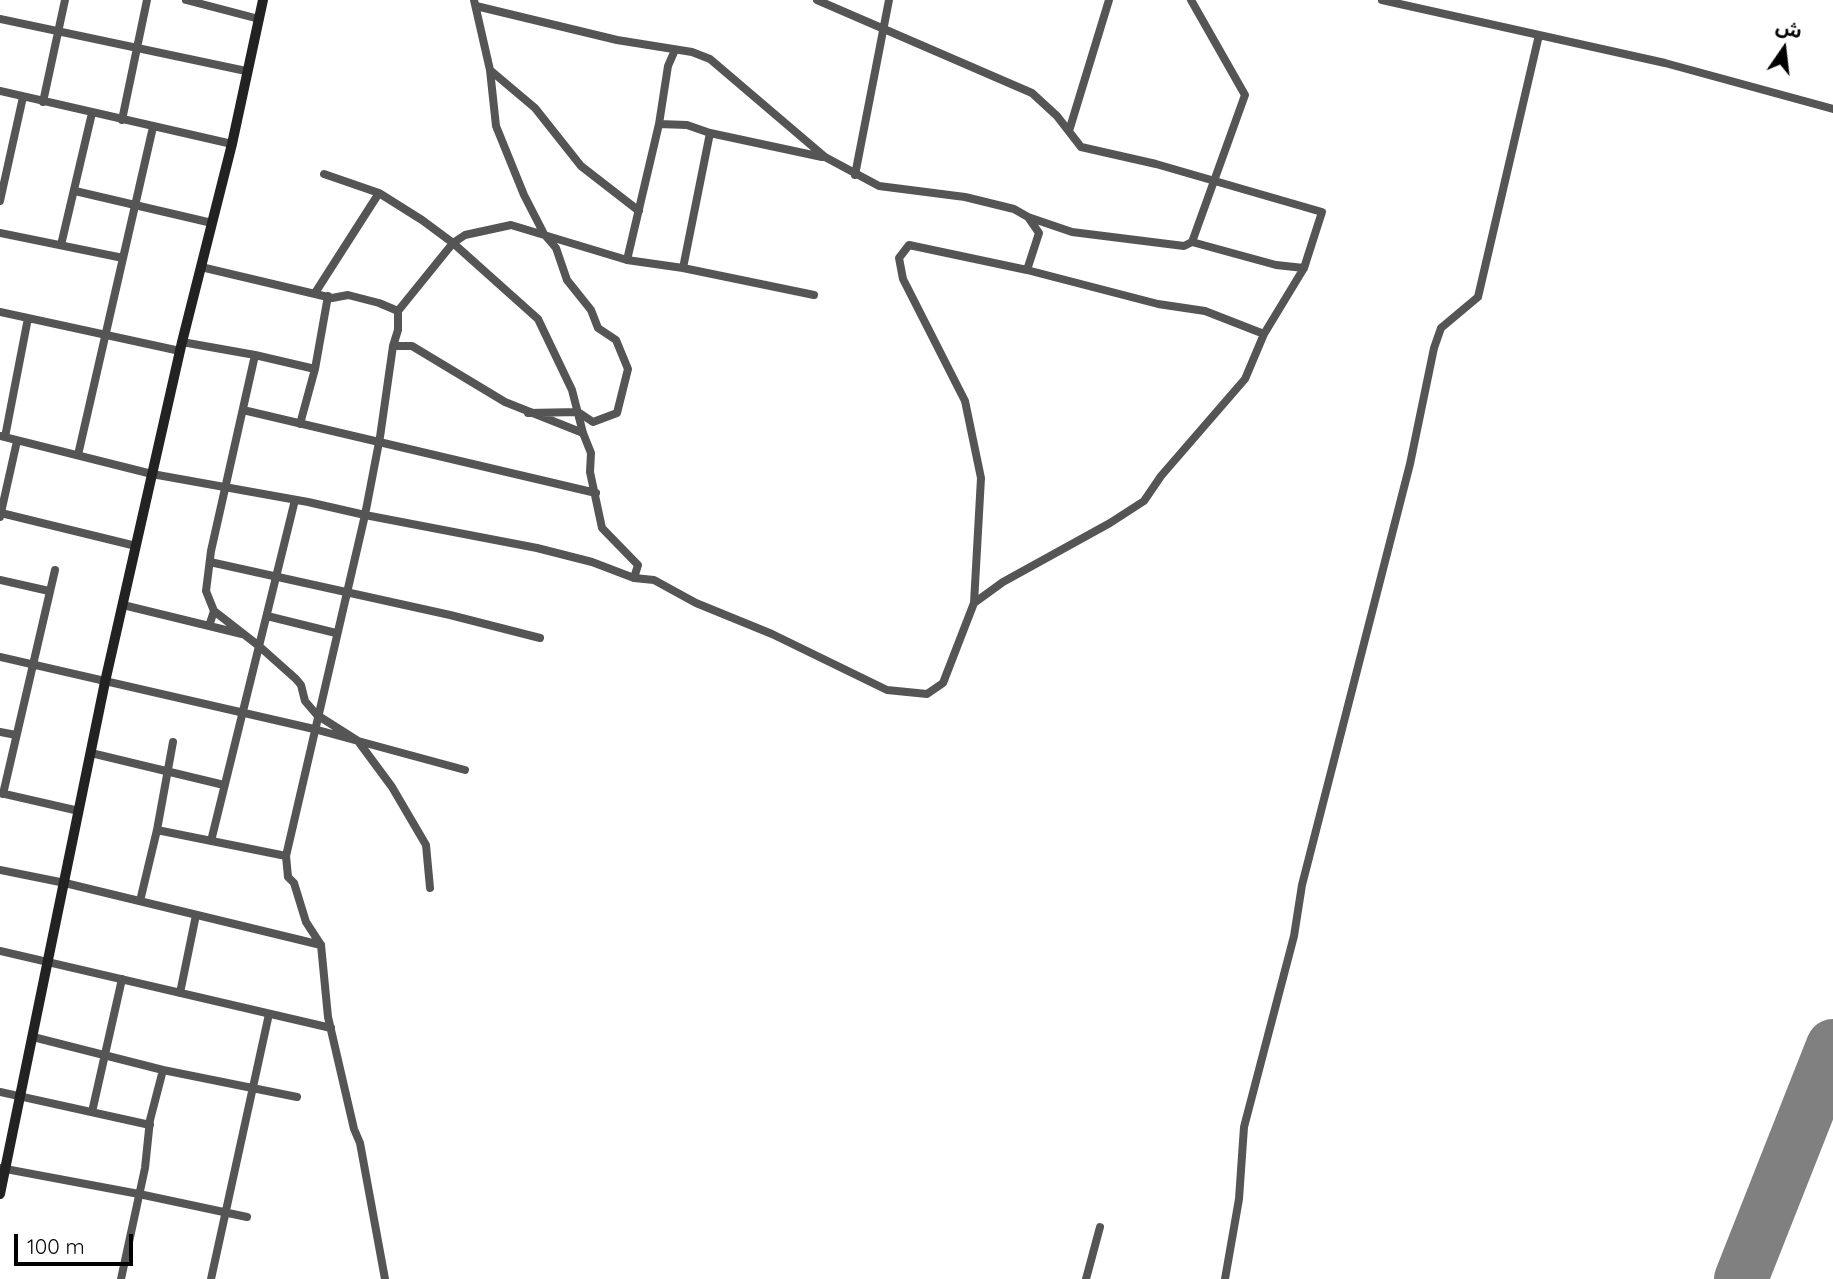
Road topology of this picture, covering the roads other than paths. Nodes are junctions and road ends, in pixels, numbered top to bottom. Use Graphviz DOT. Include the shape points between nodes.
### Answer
graph roads {
  1 [pos="65,0"];
  2 [pos="147,0"];
  3 [pos="186,0"];
  4 [pos="263,0"];
  5 [pos="817,0"];
  6 [pos="889,0"];
  7 [pos="1191,0"];
  8 [pos="1382,0"];
  9 [pos="1109,1"];
  10 [pos="475,3"];
  11 [pos="0,19"];
  12 [pos="259,19"];
  13 [pos="882,29"];
  14 [pos="58,31"];
  15 [pos="1539,34"];
  16 [pos="137,48"];
  17 [pos="675,50"];
  18 [pos="489,70"];
  19 [pos="246,71"];
  20 [pos="0,91"];
  21 [pos="23,97"];
  22 [pos="43,102"];
  23 [pos="1833,109"];
  24 [pos="92,113"];
  25 [pos="122,120"];
  26 [pos="659,124"];
  27 [pos="153,127"];
  28 [pos="1069,131"];
  29 [pos="710,133"];
  30 [pos="232,144"];
  31 [pos="825,158"];
  32 [pos="324,174"];
  33 [pos="855,176"];
  34 [pos="1215,182"];
  35 [pos="75,191"];
  36 [pos="379,193"];
  37 [pos="0,201"];
  38 [pos="135,205"];
  39 [pos="639,211"];
  40 [pos="1028,217"];
  41 [pos="212,223"];
  42 [pos="0,233"];
  43 [pos="544,234"];
  44 [pos="1192,242"];
  45 [pos="453,243"];
  46 [pos="61,245"];
  47 [pos="123,258"];
  48 [pos="627,260"];
  49 [pos="201,267"];
  50 [pos="683,268"];
  51 [pos="1304,268"];
  52 [pos="1027,270"];
  53 [pos="315,293"];
  54 [pos="814,295"];
  55 [pos="328,296"];
  56 [pos="398,311"];
  57 [pos="0,312"];
  58 [pos="28,318"];
  59 [pos="1264,334"];
  60 [pos="106,335"];
  61 [pos="181,346"];
  62 [pos="393,346"];
  63 [pos="255,355"];
  64 [pos="315,369"];
  65 [pos="243,410"];
  66 [pos="578,412"];
  67 [pos="528,413"];
  68 [pos="300,424"];
  69 [pos="583,433"];
  70 [pos="3,437"];
  71 [pos="17,440"];
  72 [pos="379,444"];
  73 [pos="78,455"];
  74 [pos="152,474"];
  75 [pos="226,488"];
  76 [pos="596,493"];
  77 [pos="295,500"];
  78 [pos="0,515"];
  79 [pos="365,515"];
  80 [pos="136,546"];
  81 [pos="210,562"];
  82 [pos="55,570"];
  83 [pos="276,577"];
  84 [pos="635,578"];
  85 [pos="0,580"];
  86 [pos="49,591"];
  87 [pos="346,592"];
  88 [pos="974,603"];
  89 [pos="122,605"];
  90 [pos="214,611"];
  91 [pos="267,616"];
  92 [pos="209,626"];
  93 [pos="336,633"];
  94 [pos="246,635"];
  95 [pos="540,638"];
  96 [pos="260,642"];
  97 [pos="0,657"];
  98 [pos="33,665"];
  99 [pos="106,682"];
  100 [pos="242,713"];
  101 [pos="317,715"];
  102 [pos="314,729"];
  103 [pos="0,732"];
  104 [pos="16,735"];
  105 [pos="358,741"];
  106 [pos="173,743"];
  107 [pos="91,753"];
  108 [pos="466,770"];
  109 [pos="166,771"];
  110 [pos="224,785"];
  111 [pos="1,793"];
  112 [pos="79,811"];
  113 [pos="157,830"];
  114 [pos="211,841"];
  115 [pos="286,856"];
  116 [pos="0,870"];
  117 [pos="65,883"];
  118 [pos="430,888"];
  119 [pos="140,901"];
  120 [pos="196,915"];
  121 [pos="321,945"];
  122 [pos="0,951"];
  123 [pos="48,962"];
  124 [pos="122,979"];
  125 [pos="180,993"];
  126 [pos="269,1014"];
  127 [pos="331,1028"];
  128 [pos="33,1037"];
  129 [pos="104,1055"];
  130 [pos="163,1070"];
  131 [pos="252,1088"];
  132 [pos="0,1092"];
  133 [pos="20,1097"];
  134 [pos="297,1097"];
  135 [pos="92,1112"];
  136 [pos="150,1125"];
  137 [pos="3,1168"];
  138 [pos="0,1194"];
  139 [pos="139,1194"];
  140 [pos="225,1213"];
  141 [pos="247,1217"];
  142 [pos="1100,1227"];
  143 [pos="121,1279"];
  144 [pos="211,1279"];
  145 [pos="385,1279"];
  146 [pos="1086,1279"];
  147 [pos="1225,1279"];
  1 -- 14 [label="street"];
  2 -- 16 [label="street"];
  3 -- 12 [label="street"];
  4 -- 12 [label="main road"];
  5 -- 13 [label="street"];
  6 -- 13 [label="street"];
  7 -- 34 [label="street" via="1245,95"];
  8 -- 15 [label="street"];
  9 -- 28 [label="street"];
  10 -- 17 [label="street" via="617,40"];
  10 -- 18 [label="street"];
  11 -- 14 [label="street"];
  12 -- 19 [label="main road"];
  13 -- 28 [label="street" via="1032,93"];
  13 -- 33 [label="street"];
  14 -- 16 [label="street"];
  14 -- 22 [label="street"];
  15 -- 23 [label="street" via="1665,62"];
  15 -- 147 [label="street" via="1478,297 1441,328 1434,348 1410,464 1244,1127 1239,1199"];
  16 -- 19 [label="street"];
  16 -- 25 [label="street"];
  17 -- 26 [label="street"];
  17 -- 31 [label="street" via="710,60"];
  18 -- 39 [label="street" via="535,108 581,166"];
  18 -- 43 [label="street" via="496,126"];
  19 -- 30 [label="main road"];
  20 -- 21 [label="street"];
  21 -- 22 [label="street"];
  21 -- 37 [label="street"];
  22 -- 24 [label="street"];
  24 -- 25 [label="street"];
  24 -- 35 [label="street"];
  25 -- 27 [label="street"];
  26 -- 29 [label="street" via="687,125"];
  26 -- 39 [label="street"];
  27 -- 30 [label="street"];
  27 -- 38 [label="street"];
  28 -- 34 [label="street" via="1081,147"];
  29 -- 31 [label="street"];
  29 -- 50 [label="street"];
  30 -- 41 [label="main road"];
  31 -- 33 [label="street"];
  32 -- 36 [label="street"];
  33 -- 40 [label="street" via="879,186 965,197"];
  34 -- 44 [label="street"];
  34 -- 51 [label="street" via="1322,212"];
  35 -- 38 [label="street"];
  35 -- 46 [label="street"];
  36 -- 45 [label="street"];
  36 -- 53 [label="street"];
  38 -- 41 [label="street"];
  38 -- 47 [label="street"];
  39 -- 48 [label="street"];
  40 -- 44 [label="street" via="1072,232 1184,246"];
  40 -- 52 [label="street" via="1039,233"];
  41 -- 49 [label="main road"];
  42 -- 46 [label="street"];
  43 -- 45 [label="street" via="511,225 465,235"];
  43 -- 48 [label="street"];
  43 -- 66 [label="street" via="598,328 617,340 628,369 617,412 593,422"];
  44 -- 51 [label="street"];
  45 -- 56 [label="street"];
  45 -- 66 [label="street" via="538,319"];
  46 -- 47 [label="street"];
  47 -- 60 [label="street"];
  48 -- 50 [label="street"];
  49 -- 53 [label="street"];
  49 -- 61 [label="main road"];
  50 -- 54 [label="street"];
  51 -- 59 [label="street"];
  52 -- 59 [label="street" via="1158,304 1205,311"];
  52 -- 88 [label="street" via="909,246 899,258 902,278 965,401 981,478"];
  53 -- 55 [label="street"];
  55 -- 56 [label="street" via="348,295"];
  55 -- 64 [label="street"];
  56 -- 62 [label="street"];
  57 -- 58 [label="street"];
  58 -- 60 [label="street"];
  58 -- 70 [label="street"];
  59 -- 88 [label="street" via="1245,379 1144,501"];
  60 -- 61 [label="street"];
  60 -- 73 [label="street"];
  61 -- 63 [label="street"];
  61 -- 74 [label="main road"];
  62 -- 67 [label="street" via="412,346"];
  62 -- 72 [label="street"];
  63 -- 64 [label="street"];
  63 -- 65 [label="street"];
  64 -- 68 [label="street"];
  65 -- 68 [label="street"];
  65 -- 75 [label="street"];
  66 -- 67 [label="street"];
  66 -- 69 [label="street"];
  67 -- 69 [label="street"];
  68 -- 72 [label="street"];
  69 -- 76 [label="street" via="591,453"];
  70 -- 71 [label="street"];
  71 -- 73 [label="street"];
  71 -- 78 [label="street"];
  72 -- 76 [label="street"];
  72 -- 79 [label="street"];
  73 -- 74 [label="street"];
  74 -- 75 [label="street"];
  74 -- 80 [label="main road"];
  75 -- 77 [label="street"];
  75 -- 81 [label="street"];
  76 -- 84 [label="street" via="602,528 638,565"];
  77 -- 79 [label="street"];
  77 -- 83 [label="street"];
  78 -- 80 [label="street"];
  79 -- 84 [label="street" via="537,548"];
  79 -- 87 [label="street"];
  80 -- 89 [label="main road"];
  81 -- 83 [label="street"];
  81 -- 90 [label="street" via="206,591"];
  82 -- 86 [label="street"];
  83 -- 87 [label="street"];
  83 -- 91 [label="street"];
  84 -- 88 [label="street" via="654,580 887,690 927,694 943,683"];
  85 -- 86 [label="street"];
  86 -- 98 [label="street"];
  87 -- 93 [label="street"];
  87 -- 95 [label="street"];
  89 -- 92 [label="street"];
  89 -- 99 [label="main road"];
  90 -- 92 [label="street"];
  90 -- 94 [label="street"];
  91 -- 93 [label="street"];
  91 -- 96 [label="street"];
  92 -- 94 [label="street"];
  93 -- 101 [label="street"];
  94 -- 96 [label="street"];
  96 -- 100 [label="street"];
  96 -- 101 [label="street" via="301,685 305,701"];
  97 -- 98 [label="street"];
  98 -- 99 [label="street"];
  98 -- 104 [label="street"];
  99 -- 100 [label="street"];
  99 -- 107 [label="main road"];
  100 -- 102 [label="street"];
  100 -- 110 [label="street"];
  101 -- 102 [label="street"];
  101 -- 105 [label="street"];
  102 -- 105 [label="street"];
  102 -- 115 [label="street"];
  103 -- 104 [label="street"];
  104 -- 111 [label="street"];
  105 -- 108 [label="street"];
  105 -- 118 [label="street" via="426,845"];
  106 -- 109 [label="street"];
  107 -- 109 [label="street"];
  107 -- 112 [label="main road"];
  109 -- 110 [label="street"];
  109 -- 113 [label="street"];
  110 -- 114 [label="street"];
  111 -- 112 [label="street"];
  112 -- 117 [label="main road"];
  113 -- 114 [label="street"];
  113 -- 119 [label="street"];
  114 -- 115 [label="street"];
  115 -- 121 [label="street" via="288,877"];
  116 -- 117 [label="street"];
  117 -- 119 [label="street"];
  117 -- 123 [label="main road"];
  119 -- 120 [label="street"];
  120 -- 121 [label="street"];
  120 -- 125 [label="street"];
  121 -- 127 [label="street"];
  122 -- 123 [label="street"];
  123 -- 124 [label="street"];
  123 -- 128 [label="main road"];
  124 -- 125 [label="street"];
  124 -- 129 [label="street"];
  125 -- 126 [label="street"];
  126 -- 127 [label="street"];
  126 -- 131 [label="street"];
  127 -- 145 [label="street"];
  128 -- 129 [label="street"];
  128 -- 133 [label="main road"];
  129 -- 130 [label="street"];
  129 -- 135 [label="street"];
  130 -- 131 [label="street"];
  130 -- 136 [label="street"];
  131 -- 134 [label="street"];
  131 -- 140 [label="street"];
  132 -- 133 [label="street"];
  133 -- 135 [label="street"];
  133 -- 137 [label="main road"];
  135 -- 136 [label="street"];
  136 -- 139 [label="street"];
  137 -- 138 [label="main road"];
  137 -- 139 [label="street"];
  139 -- 140 [label="street"];
  139 -- 143 [label="street"];
  140 -- 141 [label="street"];
  140 -- 144 [label="street"];
  142 -- 146 [label="street"];
}
